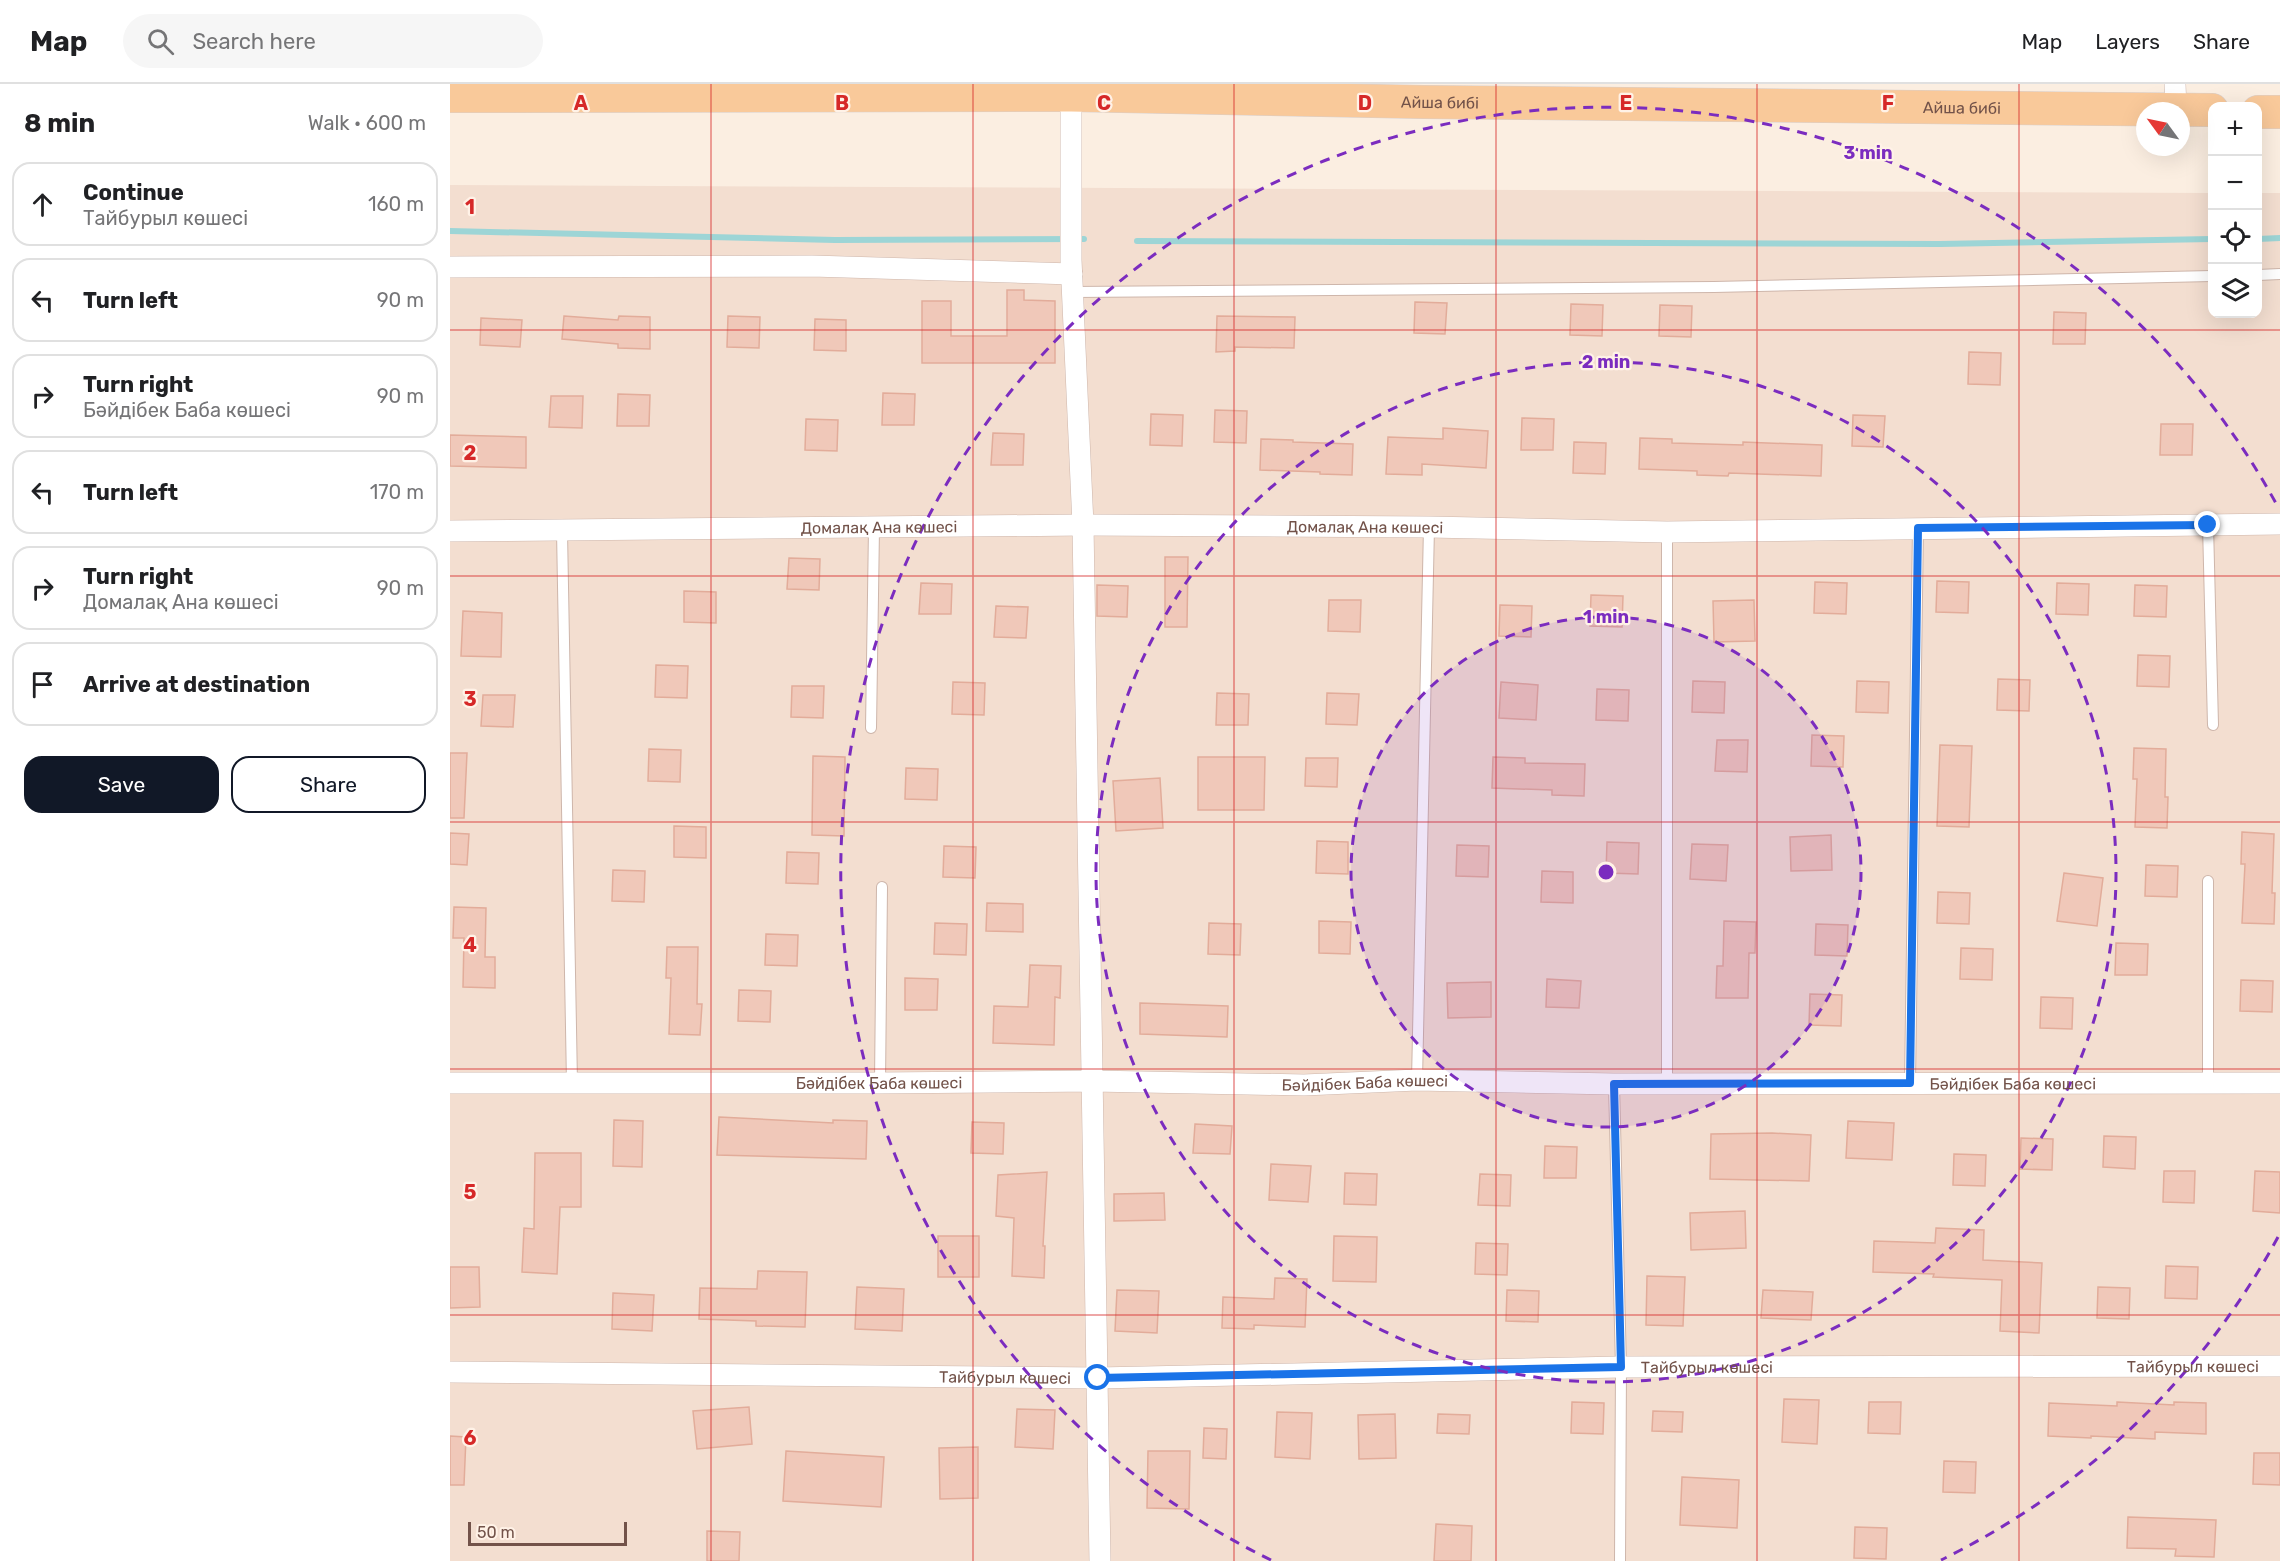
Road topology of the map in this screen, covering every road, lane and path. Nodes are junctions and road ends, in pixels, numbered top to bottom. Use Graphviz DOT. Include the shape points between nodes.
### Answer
graph roads {
  1 [pos="1424,93"];
  2 [pos="1071,95"];
  3 [pos="450,96"];
  4 [pos="2176,96"];
  5 [pos="2208,108"];
  6 [pos="2262,112"];
  7 [pos="2280,112"];
  8 [pos="450,267"];
  9 [pos="2280,274"];
  10 [pos="1072,275"];
  11 [pos="2262,275"];
  12 [pos="2208,276"];
  13 [pos="2280,524"];
  14 [pos="1083,525"];
  15 [pos="2208,525"];
  16 [pos="1429,527"];
  17 [pos="874,528"];
  18 [pos="1918,528"];
  19 [pos="450,531"];
  20 [pos="562,531"];
  21 [pos="1667,532"];
  22 [pos="2213,725"];
  23 [pos="871,728"];
  24 [pos="2208,881"];
  25 [pos="882,887"];
  26 [pos="1417,1080"];
  27 [pos="1093,1081"];
  28 [pos="450,1083"];
  29 [pos="572,1083"];
  30 [pos="880,1083"];
  31 [pos="1910,1083"];
  32 [pos="2208,1083"];
  33 [pos="2280,1083"];
  34 [pos="1614,1084"];
  35 [pos="1667,1084"];
  36 [pos="2280,1366"];
  37 [pos="1621,1367"];
  38 [pos="450,1372"];
  39 [pos="1098,1378"];
  40 [pos="1100,1561"];
  41 [pos="1620,1561"];
  1 -- 2 [label="main road, Айша бибі"];
  1 -- 4 [label="main road, Айша бибі"];
  2 -- 3 [label="main road, Айша бибі"];
  2 -- 10 [label="street"];
  4 -- 5 [label="main road, Айша бибі"];
  6 -- 7 [label="main road"];
  8 -- 10 [label="street" via="812,266"];
  9 -- 11 [label="lane"];
  10 -- 12 [label="lane" via="1714,287"];
  10 -- 14 [label="street"];
  13 -- 15 [label="street, Домалақ Ана көшесі"];
  14 -- 16 [label="street, Домалақ Ана көшесі"];
  14 -- 17 [label="street, Домалақ Ана көшесі"];
  14 -- 27 [label="street"];
  15 -- 18 [label="street, Домалақ Ана көшесі"];
  15 -- 22 [label="lane"];
  16 -- 21 [label="street, Домалақ Ана көшесі"];
  16 -- 26 [label="lane"];
  17 -- 20 [label="street, Домалақ Ана көшесі"];
  17 -- 23 [label="lane"];
  18 -- 21 [label="street, Домалақ Ана көшесі"];
  18 -- 31 [label="lane"];
  19 -- 20 [label="street, Домалақ Ана көшесі"];
  20 -- 29 [label="lane"];
  21 -- 35 [label="lane"];
  24 -- 32 [label="lane"];
  25 -- 30 [label="lane"];
  26 -- 27 [label="street, Бәйдібек Баба көшесі" via="1304,1085"];
  26 -- 34 [label="street, Бәйдібек Баба көшесі"];
  27 -- 30 [label="street, Бәйдібек Баба көшесі"];
  27 -- 39 [label="street"];
  28 -- 29 [label="street, Бәйдібек Баба көшесі"];
  29 -- 30 [label="street, Бәйдібек Баба көшесі"];
  31 -- 32 [label="street, Бәйдібек Баба көшесі"];
  31 -- 35 [label="street, Бәйдібек Баба көшесі"];
  32 -- 33 [label="street, Бәйдібек Баба көшесі"];
  34 -- 35 [label="street, Бәйдібек Баба көшесі"];
  34 -- 37 [label="lane"];
  36 -- 37 [label="street, Тайбурыл көшесі"];
  37 -- 39 [label="street, Тайбурыл көшесі"];
  37 -- 41 [label="lane"];
  38 -- 39 [label="street, Тайбурыл көшесі"];
  39 -- 40 [label="street"];
}
